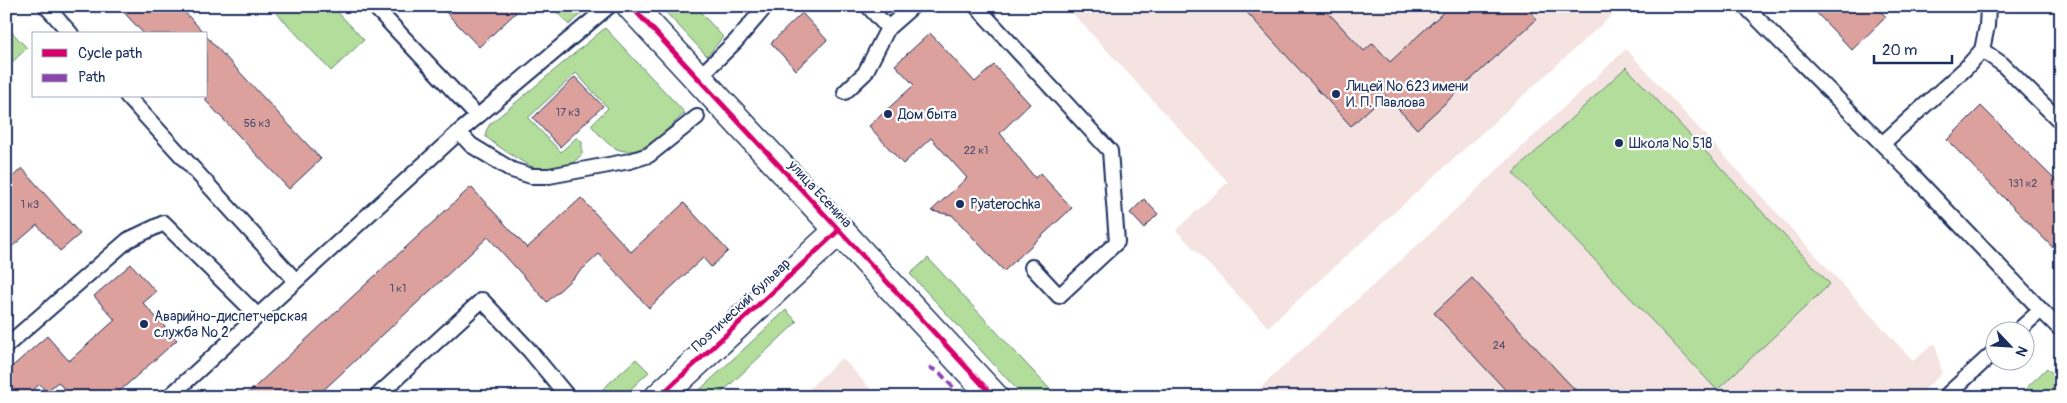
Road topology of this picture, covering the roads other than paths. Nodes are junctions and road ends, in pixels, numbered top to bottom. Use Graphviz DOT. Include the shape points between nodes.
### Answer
graph roads {
  1 [pos="46,6"];
  2 [pos="374,6"];
  3 [pos="609,6"];
  4 [pos="631,6"];
  5 [pos="766,6"];
  6 [pos="868,6"];
  7 [pos="913,6"];
  8 [pos="976,6"];
  9 [pos="1745,6"];
  10 [pos="1988,6"];
  11 [pos="888,28"];
  12 [pos="69,32"];
  13 [pos="1982,50"];
  14 [pos="698,78"];
  15 [pos="845,92"];
  16 [pos="129,98"];
  17 [pos="477,116"];
  18 [pos="697,117"];
  19 [pos="2061,122"];
  20 [pos="459,132"];
  21 [pos="1882,144"];
  22 [pos="839,230"];
  23 [pos="1032,266"];
  24 [pos="296,281"];
  25 [pos="2041,310"];
  26 [pos="258,316"];
  27 [pos="2030,320"];
  28 [pos="2061,330"];
  29 [pos="6,346"];
  30 [pos="1984,361"];
  31 [pos="169,397"];
  32 [pos="376,397"];
  33 [pos="568,397"];
  34 [pos="659,397"];
  35 [pos="994,397"];
  36 [pos="1945,397"];
  1 -- 12 [label="lane"];
  2 -- 17 [label="lane"];
  3 -- 17 [label="lane"];
  4 -- 14 [label="street, улица Есенина"];
  5 -- 14 [label="lane"];
  6 -- 11 [label="lane"];
  7 -- 11 [label="lane"];
  8 -- 23 [label="lane" via="1110,152 1117,242 1059,296"];
  9 -- 21 [label="lane"];
  10 -- 13 [label="lane"];
  11 -- 15 [label="lane" via="865,73"];
  13 -- 19 [label="lane" via="2002,64"];
  13 -- 21 [label="lane"];
  14 -- 22 [label="street, улица Есенина"];
  16 -- 24 [label="lane"];
  17 -- 20 [label="lane"];
  18 -- 20 [label="lane" via="649,155 549,176 531,176 512,170 471,145"];
  20 -- 24 [label="lane"];
  21 -- 25 [label="lane"];
  22 -- 34 [label="street, Поэтический бульвар"];
  22 -- 35 [label="street, улица Есенина"];
  24 -- 26 [label="lane"];
  25 -- 27 [label="lane"];
  25 -- 28 [label="lane"];
  26 -- 29 [label="lane" via="164,223 128,240"];
  26 -- 31 [label="lane"];
  30 -- 36 [label="lane"];
  32 -- 33 [label="lane" via="482,300"];
}
